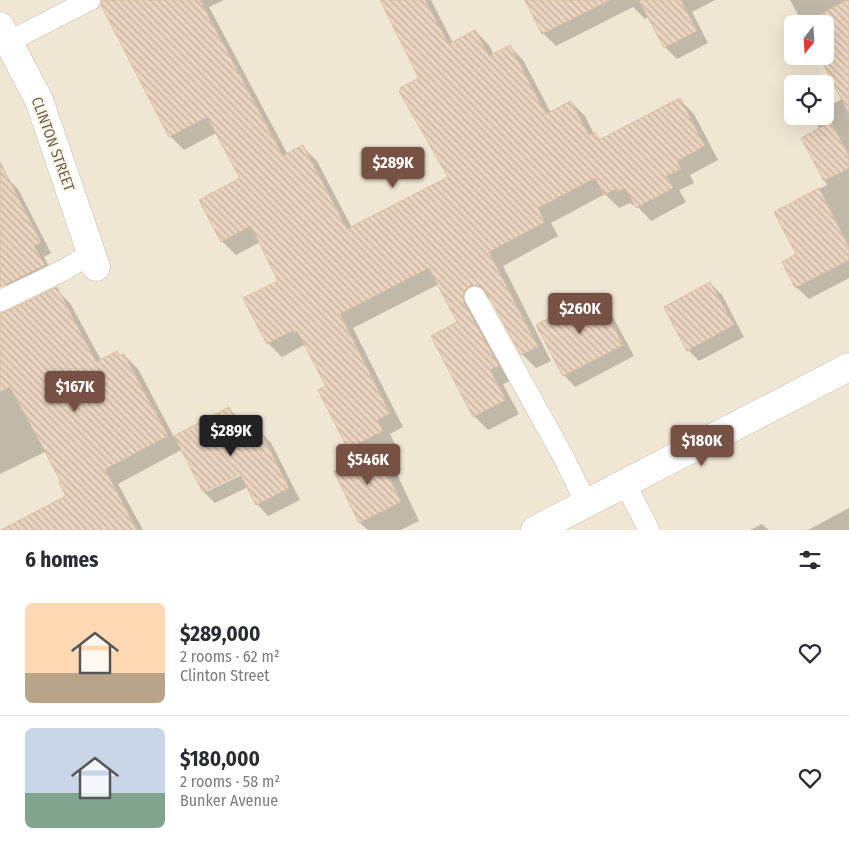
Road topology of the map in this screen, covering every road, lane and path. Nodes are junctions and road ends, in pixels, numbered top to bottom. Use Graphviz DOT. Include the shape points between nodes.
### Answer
graph roads {
  1 [pos="90,0"];
  2 [pos="4,34"];
  3 [pos="94,260"];
  4 [pos="476,297"];
  5 [pos="0,301"];
  6 [pos="849,367"];
  7 [pos="625,483"];
  8 [pos="586,504"];
  9 [pos="535,530"];
  10 [pos="649,530"];
  1 -- 2 [label="lane"];
  2 -- 3 [label="street, CLINTON STREET" via="39,100"];
  3 -- 5 [label="lane" via="64,270"];
  4 -- 8 [label="lane"];
  6 -- 7 [label="street"];
  7 -- 8 [label="street"];
  7 -- 10 [label="lane"];
  8 -- 9 [label="street"];
}
